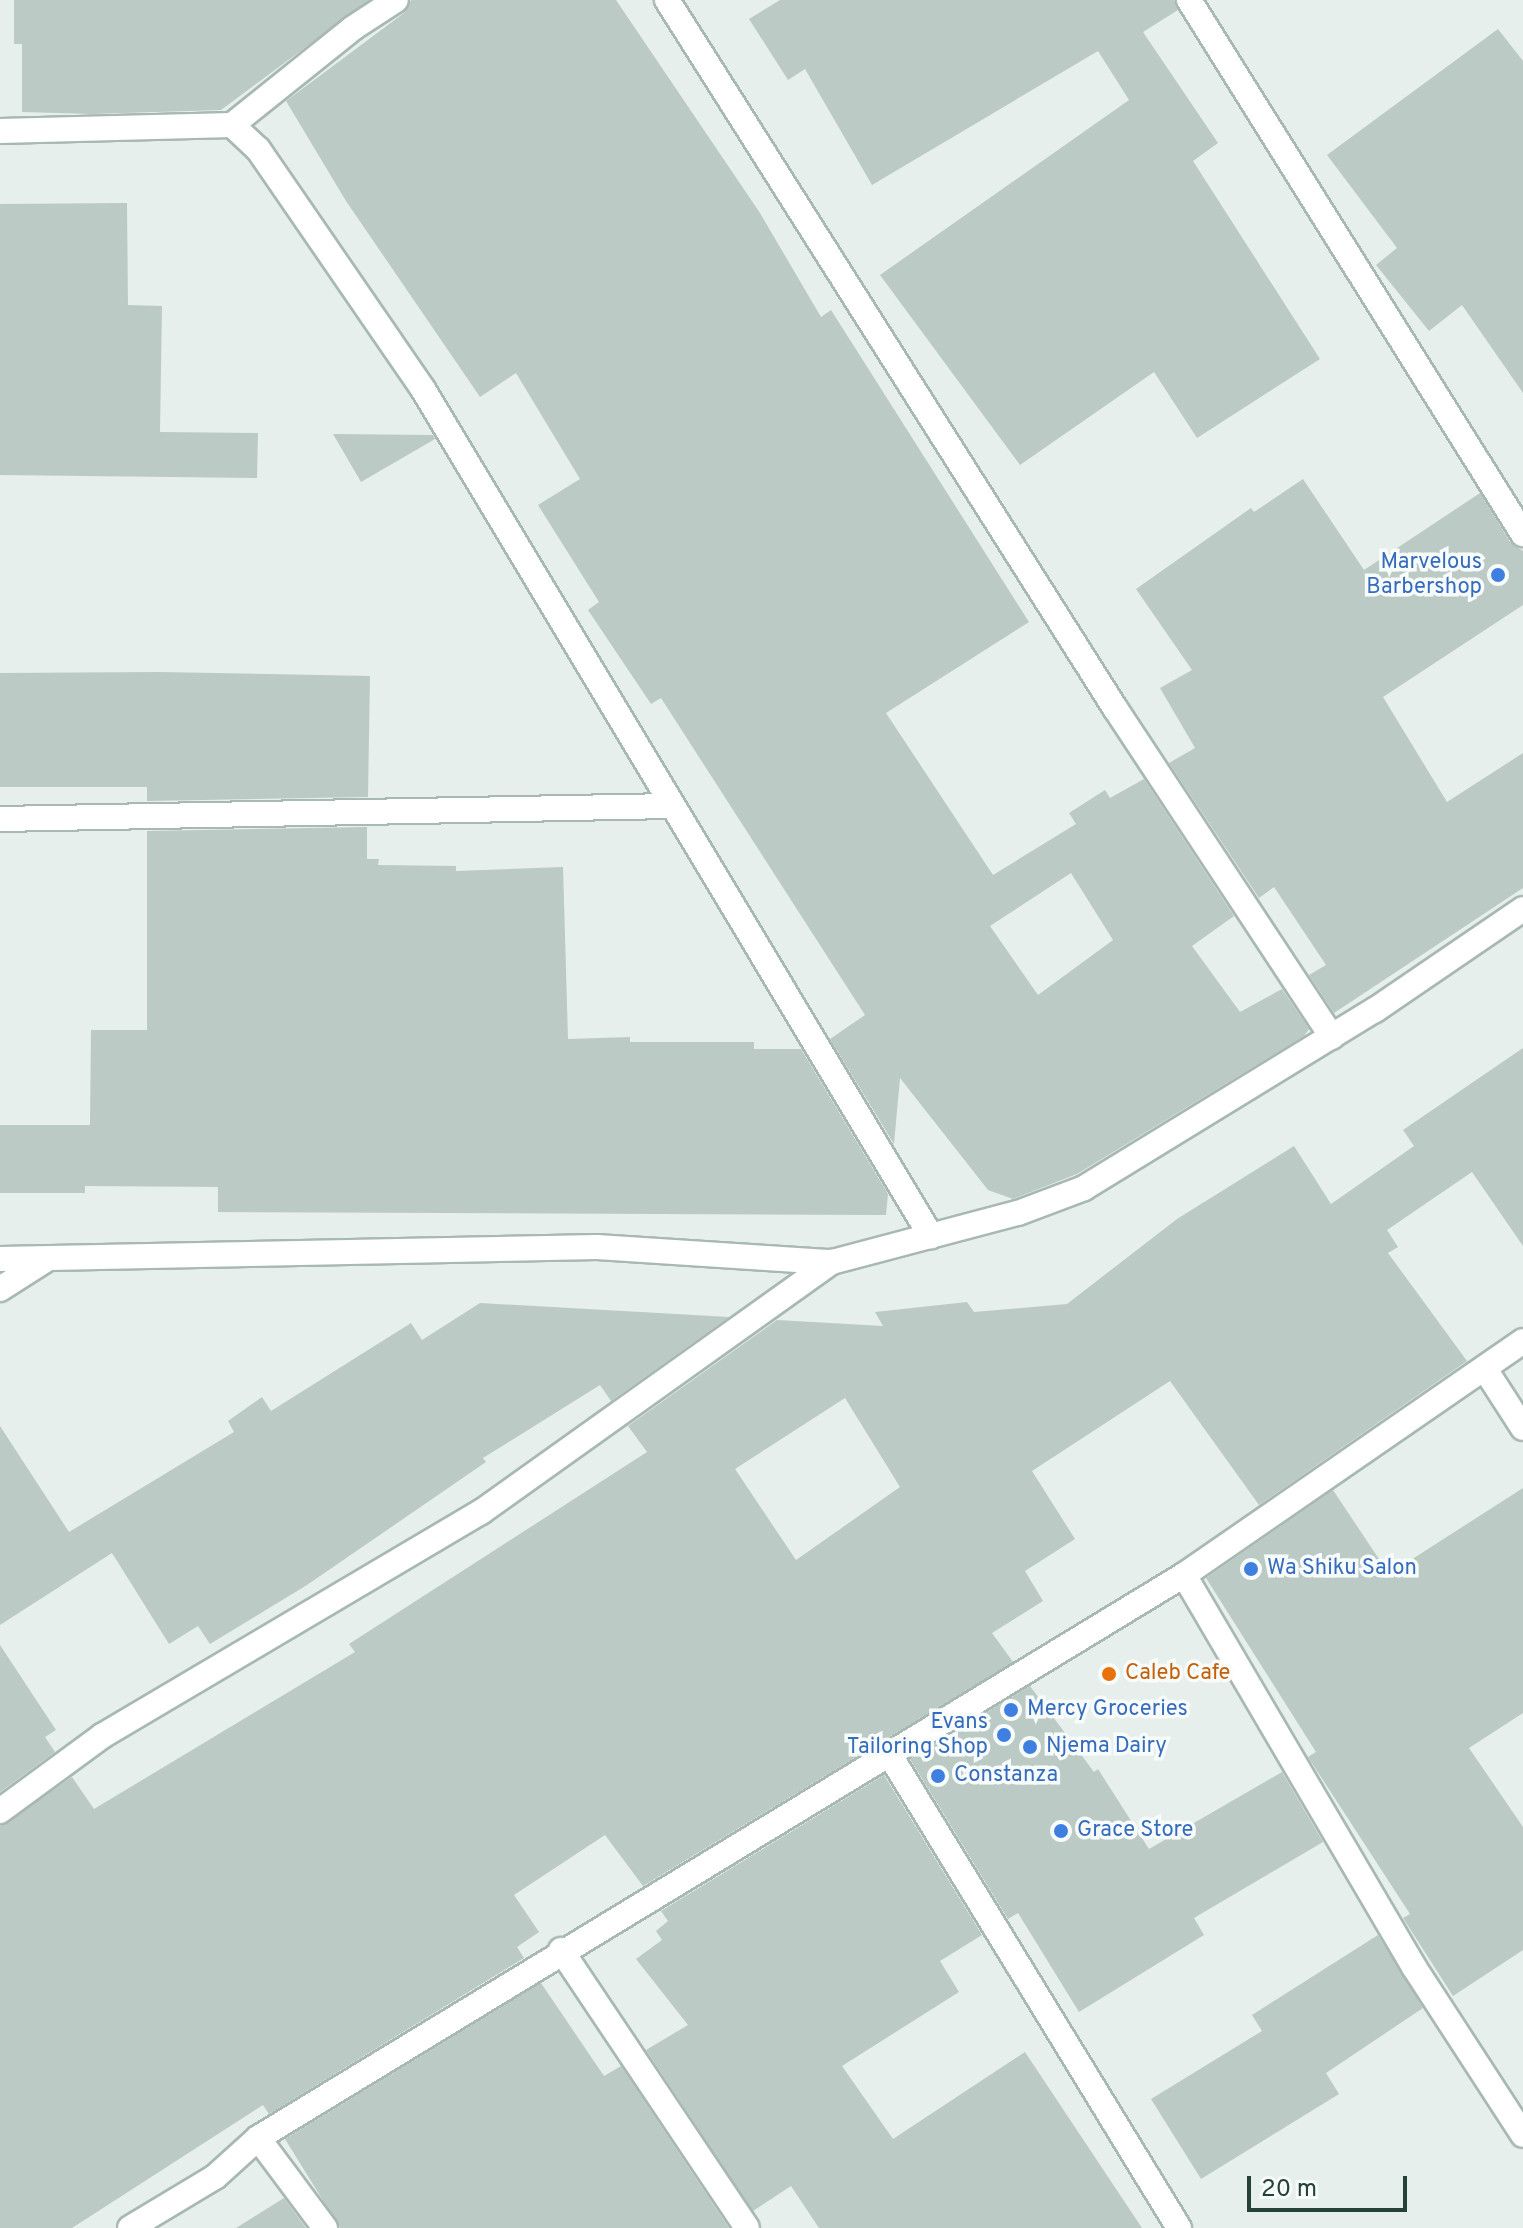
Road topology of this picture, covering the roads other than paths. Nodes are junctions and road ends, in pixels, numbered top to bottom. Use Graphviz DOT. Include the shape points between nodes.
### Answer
graph roads {
  1 [pos="396,0"];
  2 [pos="667,0"];
  3 [pos="1189,0"];
  4 [pos="232,125"];
  5 [pos="0,131"];
  6 [pos="1523,534"];
  7 [pos="672,806"];
  8 [pos="0,819"];
  9 [pos="1523,909"];
  10 [pos="1332,1037"];
  11 [pos="931,1236"];
  12 [pos="0,1259"];
  13 [pos="44,1261"];
  14 [pos="832,1262"];
  15 [pos="0,1289"];
  16 [pos="1523,1341"];
  17 [pos="1485,1369"];
  18 [pos="1523,1428"];
  19 [pos="1184,1575"];
  20 [pos="888,1752"];
  21 [pos="0,1811"];
  22 [pos="561,1950"];
  23 [pos="1523,2135"];
  24 [pos="258,2138"];
  25 [pos="130,2228"];
  26 [pos="325,2228"];
  27 [pos="747,2228"];
  28 [pos="1179,2228"];
  1 -- 4 [label="street"];
  2 -- 10 [label="street" via="1115,708"];
  3 -- 6 [label="street"];
  4 -- 5 [label="street"];
  4 -- 7 [label="street" via="258,149 423,389"];
  7 -- 8 [label="street"];
  7 -- 11 [label="street"];
  9 -- 10 [label="street"];
  10 -- 11 [label="street" via="1084,1188 1018,1213"];
  11 -- 14 [label="street"];
  12 -- 13 [label="street"];
  13 -- 14 [label="street" via="597,1247"];
  13 -- 15 [label="street"];
  14 -- 21 [label="street" via="481,1512 102,1736"];
  16 -- 17 [label="street"];
  17 -- 18 [label="street"];
  17 -- 19 [label="street"];
  19 -- 20 [label="street"];
  19 -- 23 [label="street" via="1414,1967"];
  20 -- 22 [label="street"];
  20 -- 28 [label="street"];
  22 -- 24 [label="street"];
  22 -- 27 [label="street"];
  24 -- 25 [label="street" via="215,2177"];
  24 -- 26 [label="street"];
}
